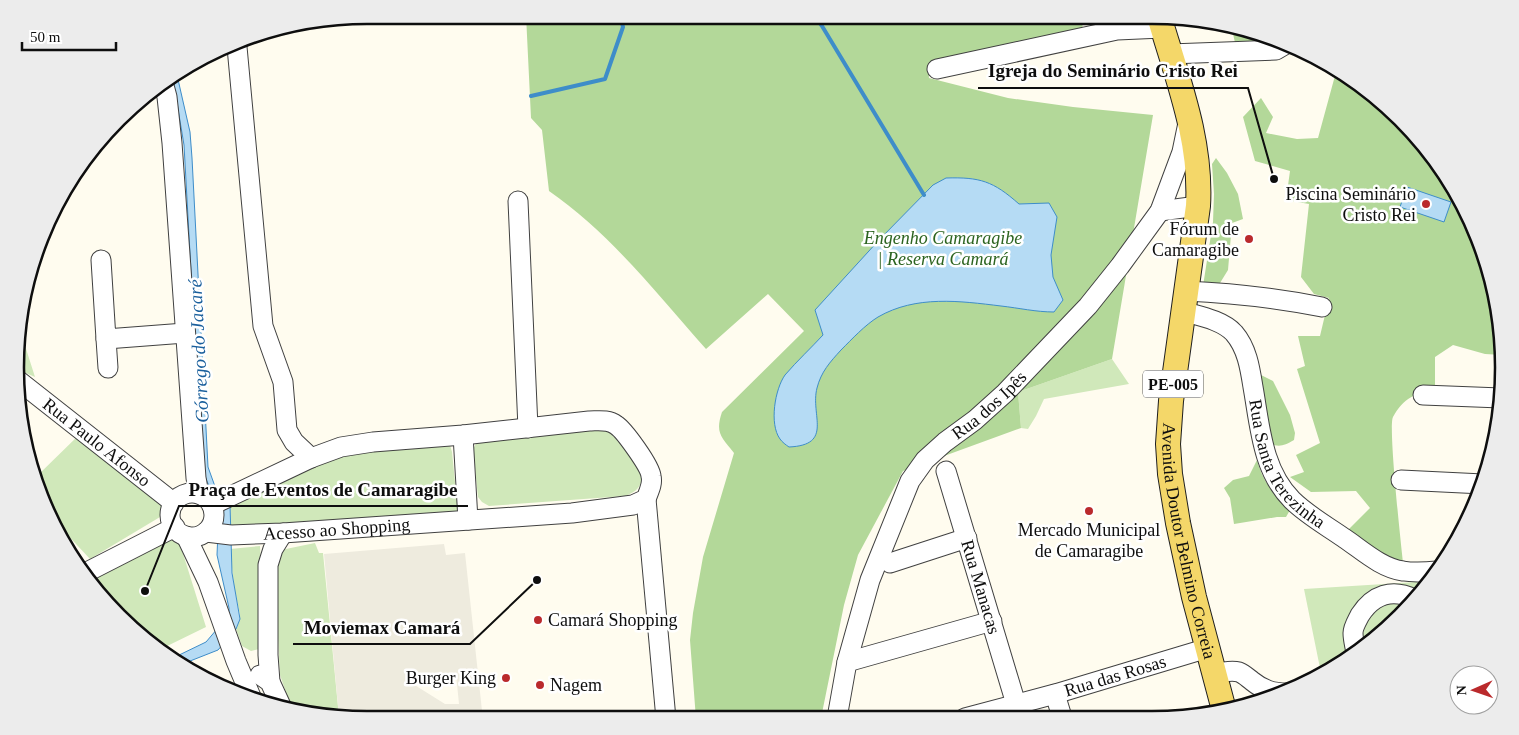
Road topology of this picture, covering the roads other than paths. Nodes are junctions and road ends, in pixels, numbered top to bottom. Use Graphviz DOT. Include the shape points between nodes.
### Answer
graph roads {
  1 [pos="1149,24"];
  2 [pos="1161,24"];
  3 [pos="1279,48"];
  4 [pos="236,50"];
  5 [pos="1170,54"];
  6 [pos="937,69"];
  7 [pos="165,90"];
  8 [pos="1189,118"];
  9 [pos="518,201"];
  10 [pos="1198,206"];
  11 [pos="1160,210"];
  12 [pos="101,260"];
  13 [pos="1184,301"];
  14 [pos="1322,307"];
  15 [pos="185,333"];
  16 [pos="106,339"];
  17 [pos="108,368"];
  18 [pos="24,384"];
  19 [pos="1423,395"];
  20 [pos="1494,398"];
  21 [pos="528,428"];
  22 [pos="464,435"];
  23 [pos="312,458"];
  24 [pos="946,471"];
  25 [pos="1402,480"];
  26 [pos="1475,484"];
  27 [pos="202,496"];
  28 [pos="646,498"];
  29 [pos="468,520"];
  30 [pos="202,533"];
  31 [pos="283,533"];
  32 [pos="967,538"];
  33 [pos="890,563"];
  34 [pos="91,571"];
  35 [pos="1428,571"];
  36 [pos="1408,596"];
  37 [pos="992,621"];
  38 [pos="1355,644"];
  39 [pos="233,653"];
  40 [pos="1210,659"];
  41 [pos="848,662"];
  42 [pos="270,682"];
  43 [pos="248,690"];
  44 [pos="1269,690"];
  45 [pos="1056,694"];
  46 [pos="278,700"];
  47 [pos="1016,704"];
  48 [pos="1222,704"];
  49 [pos="1212,706"];
  50 [pos="665,711"];
  51 [pos="838,711"];
  52 [pos="991,711"];
  53 [pos="1060,711"];
  1 -- 6 [label="street"];
  2 -- 5 [label="main road, Avenida Doutor Belmino Correia / PE-005"];
  3 -- 5 [label="street"];
  4 -- 23 [label="street" via="263,326 283,382 287,430 294,442"];
  5 -- 8 [label="main road, Avenida Doutor Belmino Correia / PE-005"];
  7 -- 15 [label="street" via="172,143"];
  8 -- 10 [label="main road, Avenida Doutor Belmino Correia / PE-005" via="1198,164"];
  8 -- 11 [label="street, Rua dos Ipês" via="1182,152"];
  9 -- 21 [label="street"];
  10 -- 11 [label="street"];
  10 -- 13 [label="main road, Avenida Doutor Belmino Correia / PE-005"];
  11 -- 41 [label="street, Rua dos Ipês" via="1088,306 1005,393 925,460 910,481 870,580"];
  12 -- 16 [label="street"];
  13 -- 14 [label="street" via="1235,293"];
  13 -- 35 [label="street, Rua Santa Terezinha" via="1234,332 1243,346 1249,363 1262,443 1278,484 1292,500 1388,567"];
  13 -- 40 [label="main road, Avenida Doutor Belmino Correia / PE-005" via="1170,401 1169,464 1178,523"];
  15 -- 16 [label="street"];
  15 -- 27 [label="street"];
  16 -- 17 [label="street"];
  18 -- 27 [label="street, Rua Paulo Afonso"];
  19 -- 20 [label="street"];
  21 -- 22 [label="street"];
  21 -- 28 [label="street" via="603,420 616,425 652,474"];
  22 -- 23 [label="street" via="355,444"];
  22 -- 29 [label="street"];
  23 -- 27 [label="street"];
  24 -- 32 [label="street, Rua Manacas"];
  25 -- 26 [label="street"];
  27 -- 30 [label="street" via="214,520"];
  27 -- 30 [label="street" via="170,515"];
  28 -- 29 [label="street, Acesso ao Shopping" via="633,505 572,513"];
  28 -- 50 [label="street"];
  29 -- 31 [label="street, Acesso ao Shopping" via="321,538"];
  30 -- 31 [label="street, Acesso ao Shopping"];
  30 -- 34 [label="street"];
  30 -- 39 [label="street" via="208,582"];
  31 -- 42 [label="street" via="273,548 268,566"];
  32 -- 33 [label="street"];
  32 -- 37 [label="street, Rua Manacas"];
  36 -- 38 [label="street" via="1390,593 1372,601 1362,612 1353,631"];
  37 -- 41 [label="street"];
  37 -- 47 [label="street, Rua Manacas"];
  39 -- 42 [label="street"];
  39 -- 43 [label="street"];
  40 -- 44 [label="street, Rua das Rosas"];
  40 -- 45 [label="street, Rua das Rosas"];
  40 -- 48 [label="main road, Avenida Doutor Belmino Correia / PE-005"];
  40 -- 49 [label="street" via="1205,660 1203,668"];
  41 -- 51 [label="street, Rua dos Ipês"];
  42 -- 46 [label="street"];
  45 -- 47 [label="street, Rua das Rosas"];
  45 -- 53 [label="street"];
  47 -- 52 [label="street, Rua das Rosas"];
}
